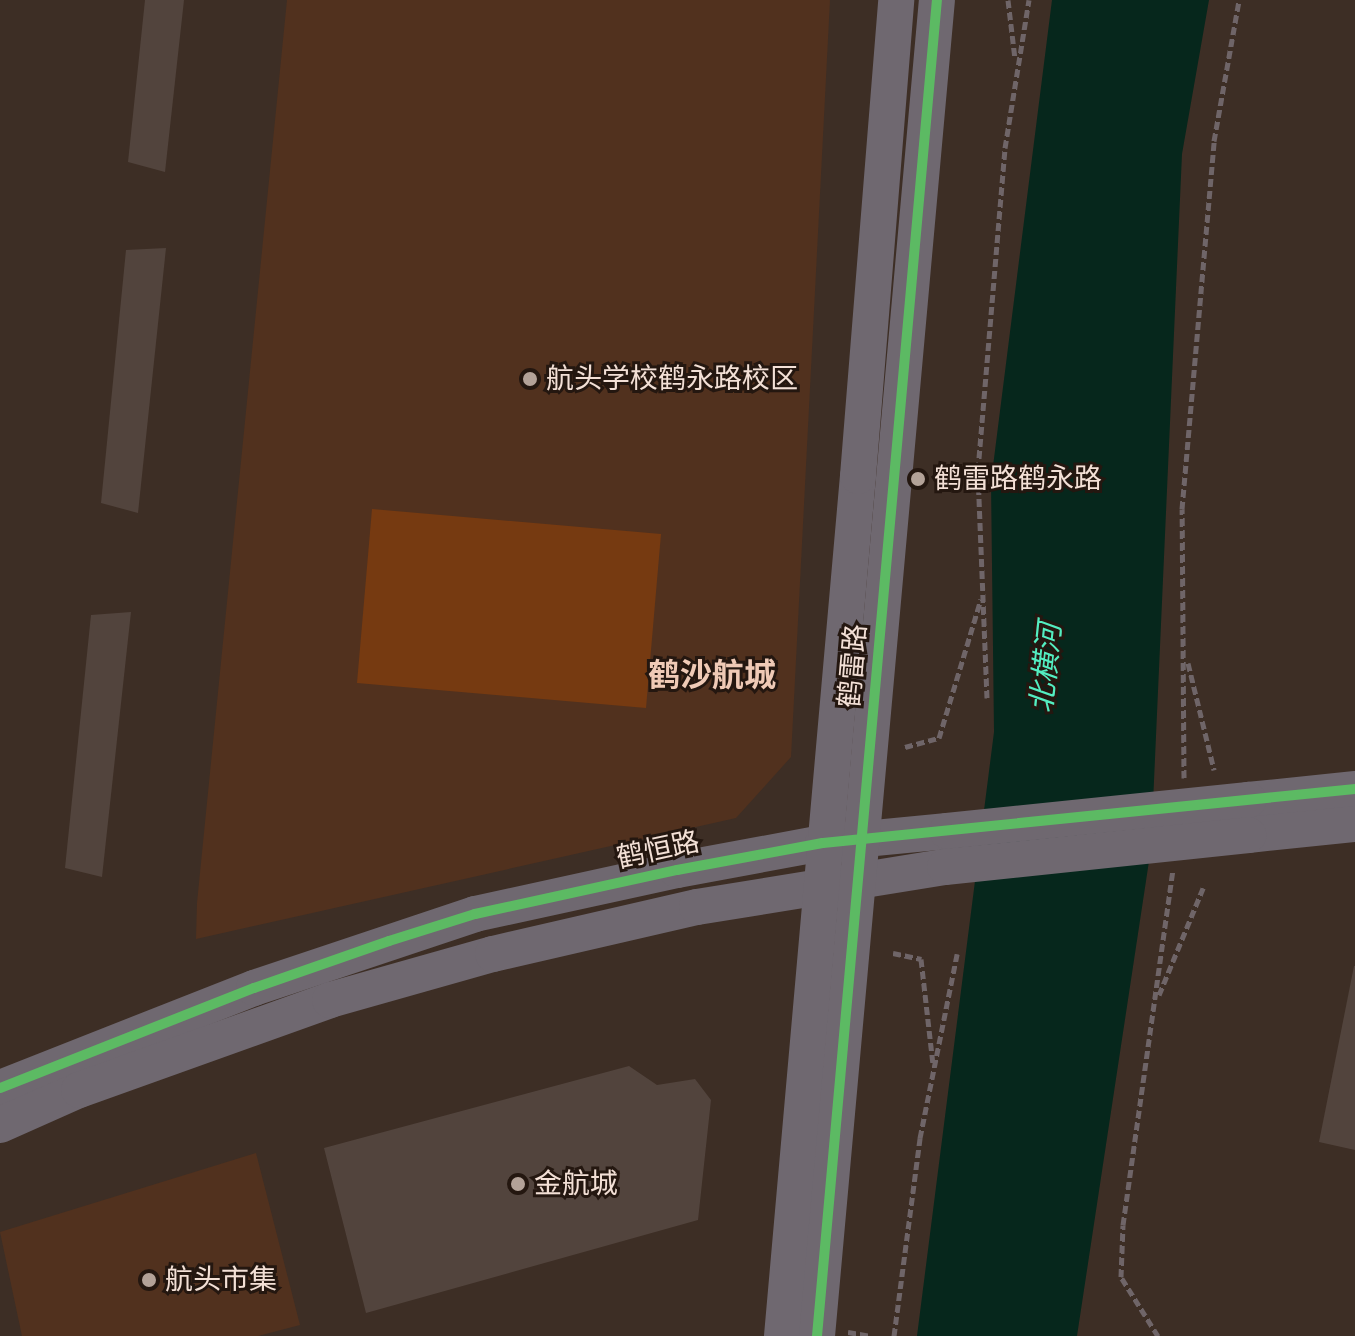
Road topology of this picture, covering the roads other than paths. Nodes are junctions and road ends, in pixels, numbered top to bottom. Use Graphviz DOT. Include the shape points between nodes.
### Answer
graph roads {
  1 [pos="896,0"];
  2 [pos="937,0"];
  3 [pos="1355,789"];
  4 [pos="1248,818"];
  5 [pos="1355,824"];
  6 [pos="861,840"];
  7 [pos="823,843"];
  8 [pos="859,879"];
  9 [pos="823,885"];
  10 [pos="0,1088"];
  11 [pos="0,1125"];
  12 [pos="832,1334"];
  13 [pos="782,1336"];
  1 -- 7 [label="street, 鹤雷路"];
  2 -- 6 [label="street, 鹤雷路"];
  3 -- 4 [label="street, 鹤恒路"];
  4 -- 5 [label="street, 鹤恒路"];
  4 -- 6 [label="street, 鹤恒路, bridge" via="947,831"];
  4 -- 8 [label="street, 鹤恒路, bridge"];
  6 -- 7 [label="street, 鹤恒路"];
  6 -- 8 [label="street, 鹤雷路"];
  7 -- 9 [label="street, 鹤雷路"];
  7 -- 10 [label="street, 鹤恒路" via="475,914 254,988"];
  8 -- 9 [label="street, 鹤恒路"];
  8 -- 12 [label="street, 鹤雷路"];
  9 -- 11 [label="street, 鹤恒路" via="580,934 345,996 79,1090"];
  9 -- 13 [label="street, 鹤雷路"];
}
